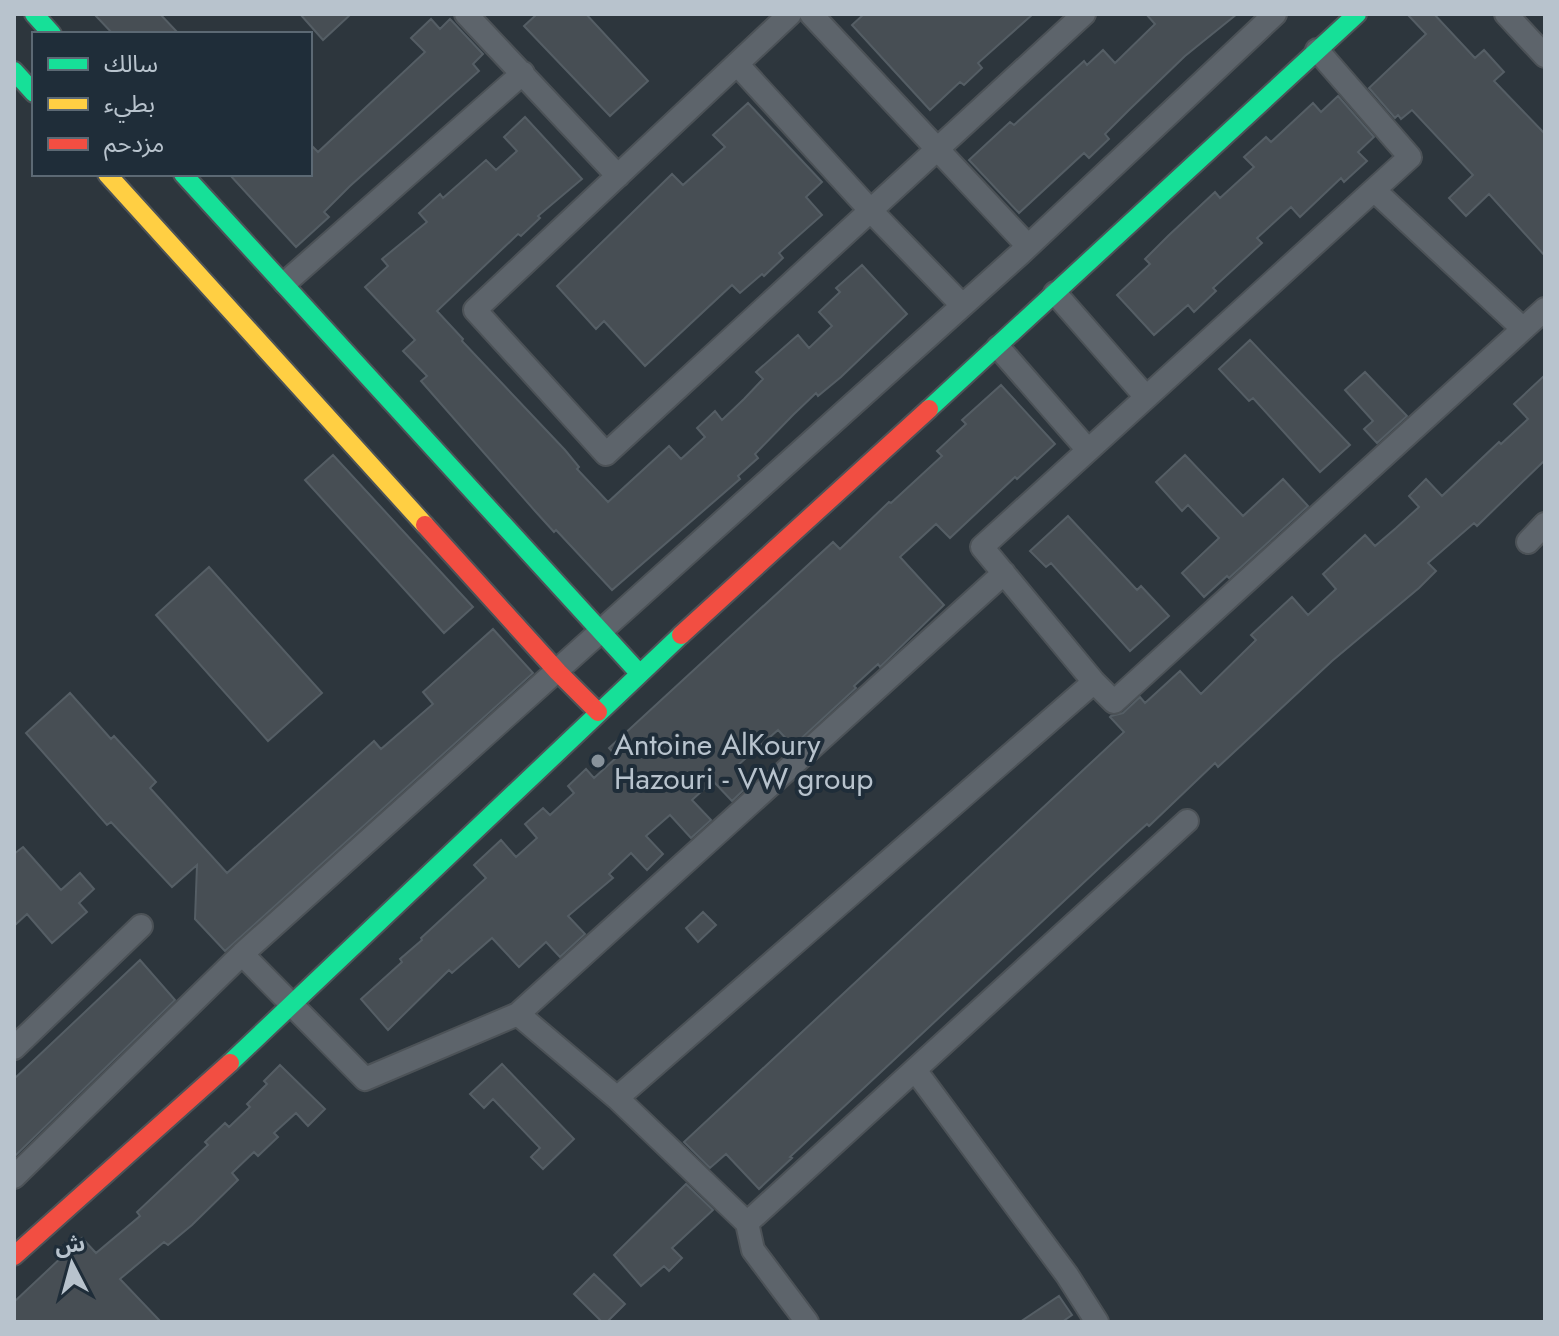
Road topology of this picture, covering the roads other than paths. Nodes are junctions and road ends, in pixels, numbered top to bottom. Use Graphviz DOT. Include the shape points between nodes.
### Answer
graph roads {
  1 [pos="34,14"];
  2 [pos="466,14"];
  3 [pos="790,14"];
  4 [pos="811,14"];
  5 [pos="1084,14"];
  6 [pos="1275,14"];
  7 [pos="1357,14"];
  8 [pos="1506,14"];
  9 [pos="50,32"];
  10 [pos="1317,50"];
  11 [pos="1545,56"];
  12 [pos="737,64"];
  13 [pos="14,71"];
  14 [pos="523,73"];
  15 [pos="32,91"];
  16 [pos="936,150"];
  17 [pos="109,176"];
  18 [pos="185,176"];
  19 [pos="618,176"];
  20 [pos="1374,190"];
  21 [pos="871,211"];
  22 [pos="1028,246"];
  23 [pos="285,283"];
  24 [pos="1055,293"];
  25 [pos="962,305"];
  26 [pos="1545,309"];
  27 [pos="1522,328"];
  28 [pos="998,347"];
  29 [pos="1146,397"];
  30 [pos="1088,450"];
  31 [pos="1545,524"];
  32 [pos="1528,542"];
  33 [pos="1004,573"];
  34 [pos="601,632"];
  35 [pos="558,672"];
  36 [pos="639,673"];
  37 [pos="1094,682"];
  38 [pos="598,712"];
  39 [pos="1187,821"];
  40 [pos="141,926"];
  41 [pos="242,954"];
  42 [pos="293,1005"];
  43 [pos="518,1014"];
  44 [pos="14,1048"];
  45 [pos="915,1070"];
  46 [pos="617,1098"];
  47 [pos="14,1177"];
  48 [pos="747,1223"];
  49 [pos="14,1256"];
  50 [pos="807,1322"];
  51 [pos="1097,1322"];
  1 -- 9 [label="street"];
  2 -- 14 [label="street"];
  3 -- 12 [label="street"];
  4 -- 16 [label="street"];
  5 -- 16 [label="street"];
  6 -- 22 [label="street"];
  7 -- 10 [label="street"];
  8 -- 11 [label="street"];
  10 -- 20 [label="street" via="1410,157"];
  10 -- 24 [label="street"];
  12 -- 19 [label="street"];
  12 -- 21 [label="street"];
  13 -- 15 [label="street"];
  14 -- 19 [label="street"];
  14 -- 23 [label="street"];
  16 -- 21 [label="street"];
  16 -- 22 [label="street"];
  17 -- 35 [label="street"];
  18 -- 23 [label="street"];
  19 -- 21 [label="street" via="475,310 606,454"];
  20 -- 27 [label="street"];
  20 -- 29 [label="street"];
  21 -- 25 [label="street"];
  22 -- 25 [label="street"];
  23 -- 34 [label="street"];
  24 -- 28 [label="street"];
  24 -- 29 [label="street"];
  25 -- 34 [label="street"];
  26 -- 27 [label="street"];
  27 -- 37 [label="street" via="1114,702"];
  28 -- 30 [label="street"];
  28 -- 36 [label="street"];
  29 -- 30 [label="street"];
  30 -- 33 [label="street" via="982,547"];
  31 -- 32 [label="street"];
  33 -- 37 [label="street"];
  33 -- 43 [label="street"];
  34 -- 35 [label="street"];
  34 -- 36 [label="street"];
  35 -- 38 [label="street"];
  35 -- 41 [label="street"];
  36 -- 38 [label="street"];
  37 -- 46 [label="street"];
  38 -- 42 [label="street"];
  39 -- 45 [label="street"];
  40 -- 44 [label="street"];
  41 -- 42 [label="street"];
  41 -- 47 [label="street"];
  42 -- 43 [label="street" via="365,1079"];
  42 -- 49 [label="street"];
  43 -- 46 [label="street"];
  45 -- 48 [label="street"];
  45 -- 51 [label="street"];
  46 -- 48 [label="street"];
  48 -- 50 [label="street" via="753,1250"];
}
